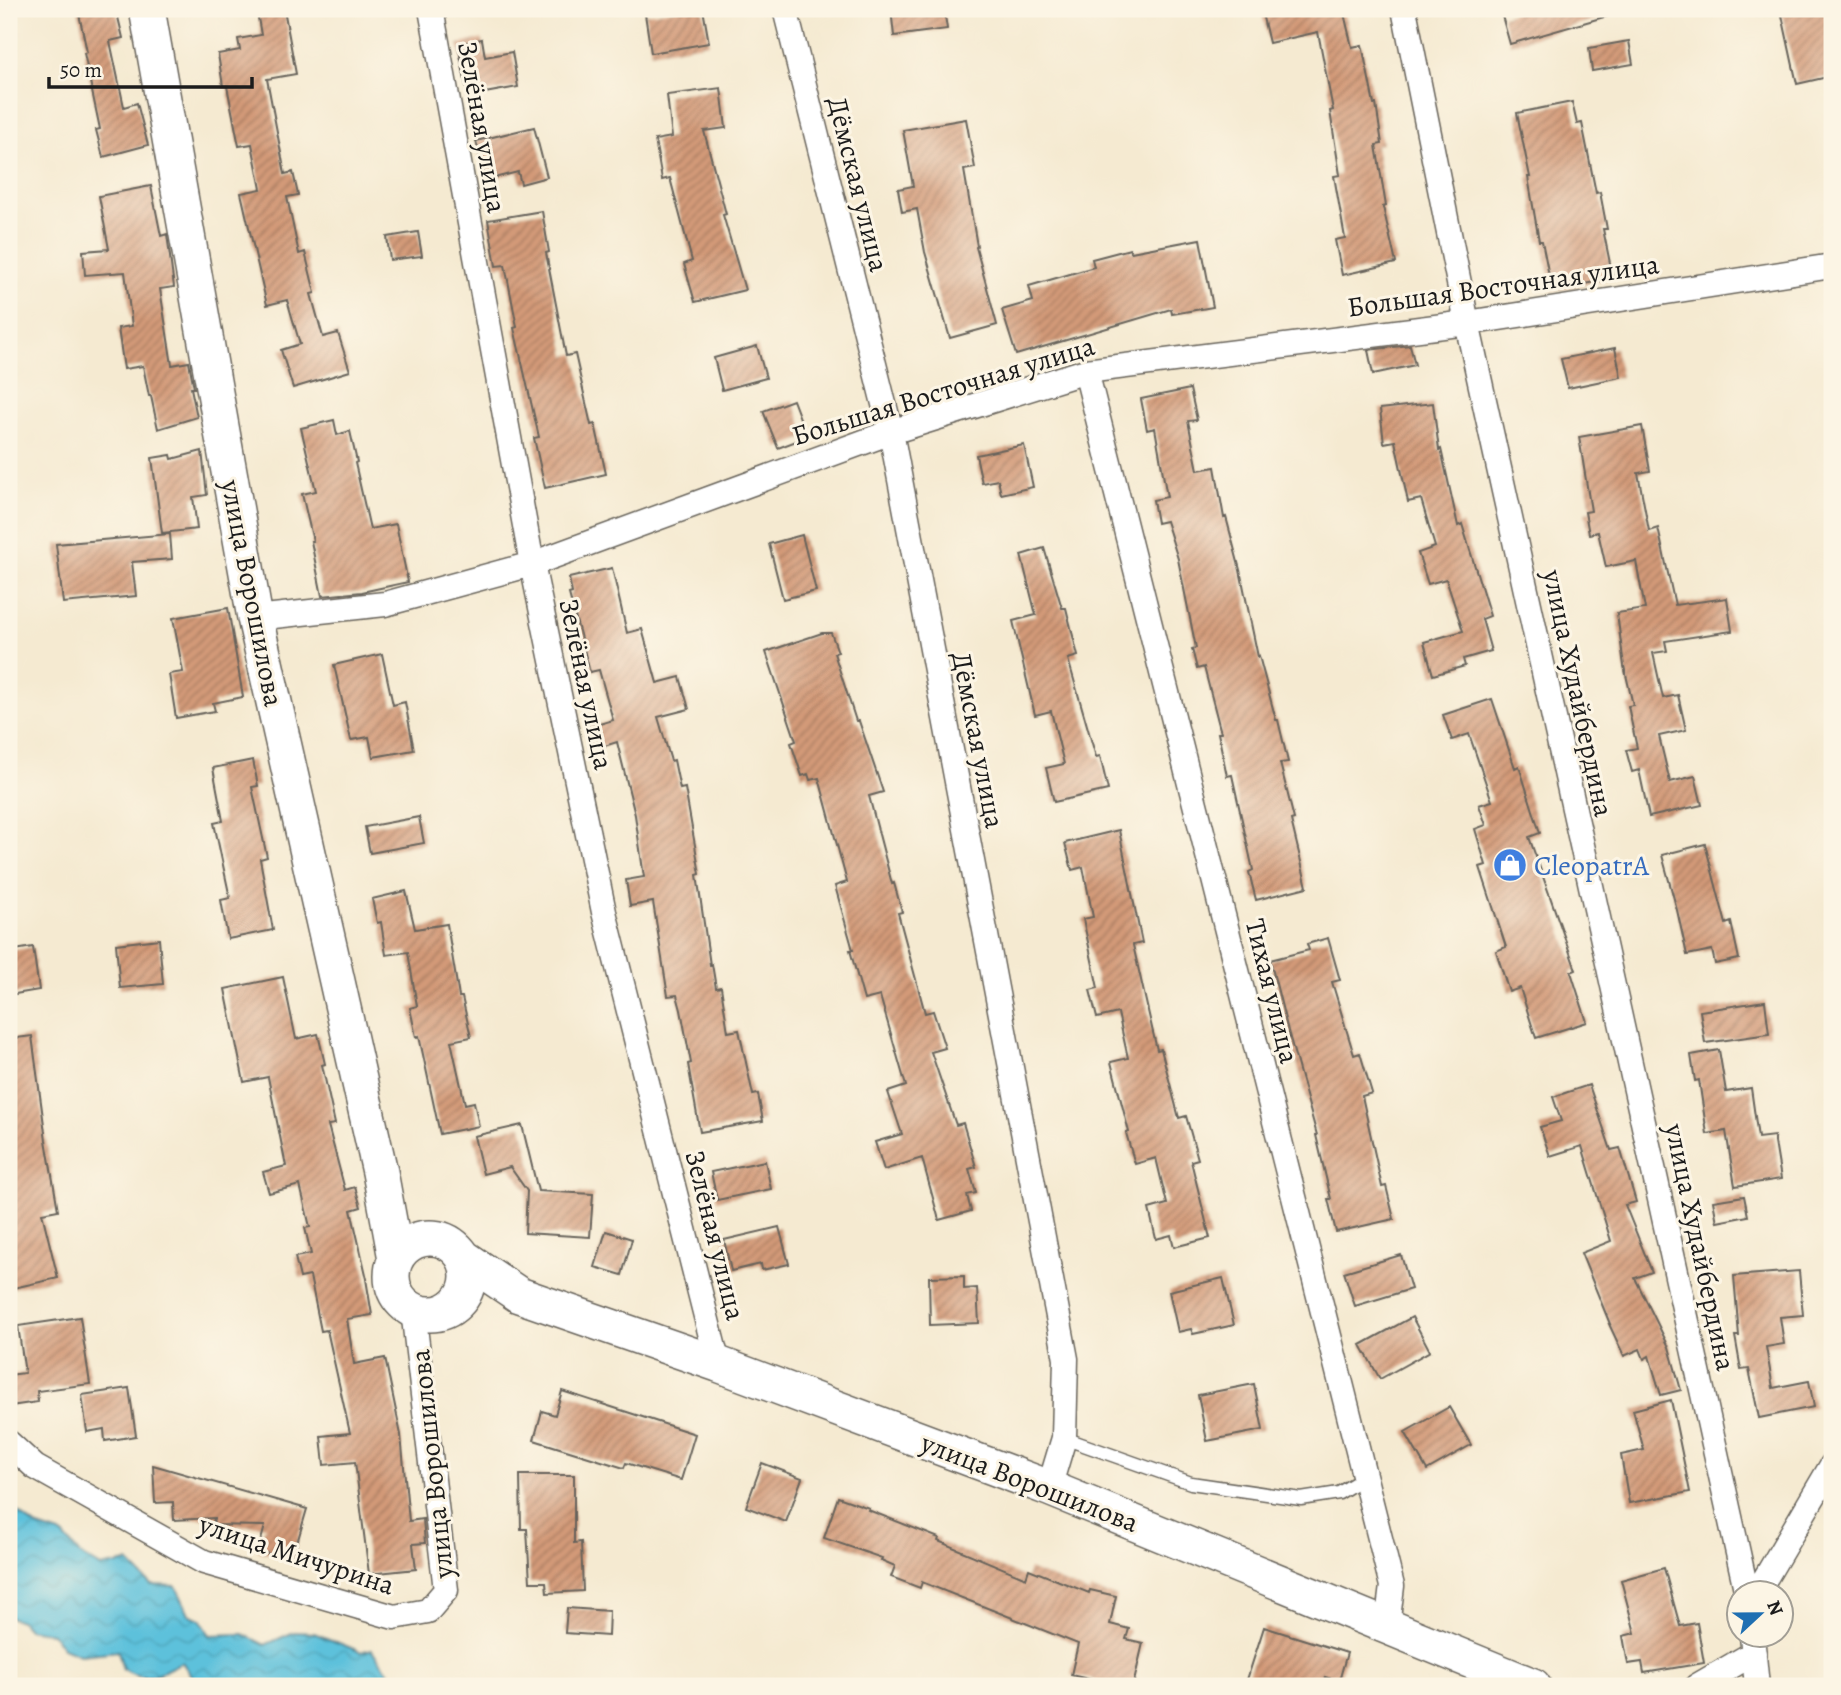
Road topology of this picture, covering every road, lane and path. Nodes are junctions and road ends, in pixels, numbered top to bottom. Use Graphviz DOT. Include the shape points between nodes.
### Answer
graph roads {
  1 [pos="147,9"];
  2 [pos="431,9"];
  3 [pos="785,9"];
  4 [pos="1404,9"];
  5 [pos="1832,266"];
  6 [pos="1467,323"];
  7 [pos="1086,370"];
  8 [pos="891,432"];
  9 [pos="532,564"];
  10 [pos="255,618"];
  11 [pos="380,1172"];
  12 [pos="432,1238"];
  13 [pos="463,1257"];
  14 [pos="396,1259"];
  15 [pos="519,1295"];
  16 [pos="455,1305"];
  17 [pos="413,1310"];
  18 [pos="718,1364"];
  19 [pos="1064,1438"];
  20 [pos="9,1443"];
  21 [pos="1832,1465"];
  22 [pos="1365,1477"];
  23 [pos="1049,1488"];
  24 [pos="1744,1580"];
  25 [pos="1764,1580"];
  26 [pos="428,1611"];
  27 [pos="1387,1626"];
  28 [pos="1745,1650"];
  29 [pos="1754,1650"];
  30 [pos="1533,1686"];
  31 [pos="1697,1686"];
  32 [pos="1757,1686"];
  1 -- 10 [label="street, улица Ворошилова"];
  2 -- 9 [label="street, Зелёная улица"];
  3 -- 8 [label="street, Дёмская улица"];
  4 -- 6 [label="street, улица Худайбердина"];
  5 -- 6 [label="street, Большая Восточная улица"];
  6 -- 7 [label="street, Большая Восточная улица"];
  6 -- 24 [label="street, улица Худайбердина"];
  7 -- 8 [label="street, Большая Восточная улица"];
  7 -- 22 [label="street, Тихая улица"];
  8 -- 9 [label="street, Большая Восточная улица"];
  8 -- 19 [label="street, Дёмская улица" via="1066,1359"];
  9 -- 10 [label="street, Большая Восточная улица" via="386,604"];
  9 -- 18 [label="street, Зелёная улица" via="604,912"];
  10 -- 11 [label="street, улица Ворошилова"];
  11 -- 12 [label="street, улица Ворошилова"];
  11 -- 14 [label="street, улица Ворошилова"];
  12 -- 13 [label="street" via="447,1242"];
  12 -- 14 [label="street" via="411,1243"];
  13 -- 15 [label="street, улица Ворошилова"];
  13 -- 16 [label="street" via="468,1279"];
  14 -- 17 [label="street" via="394,1288"];
  15 -- 16 [label="street, улица Ворошилова"];
  15 -- 18 [label="street, улица Ворошилова"];
  16 -- 17 [label="street" via="435,1314"];
  17 -- 26 [label="street, улица Ворошилова" via="446,1590"];
  18 -- 23 [label="street, улица Ворошилова"];
  19 -- 22 [label="lane" via="1191,1483 1301,1499 1339,1493"];
  19 -- 23 [label="street, Дёмская улица"];
  20 -- 26 [label="street, улица Мичурина" via="35,1467 204,1562 394,1618"];
  21 -- 25 [label="street"];
  22 -- 27 [label="street, Тихая улица" via="1392,1586"];
  23 -- 27 [label="street, улица Ворошилова"];
  27 -- 30 [label="street, улица Ворошилова"];
  28 -- 31 [label="street"];
  29 -- 32 [label="street"];
}
